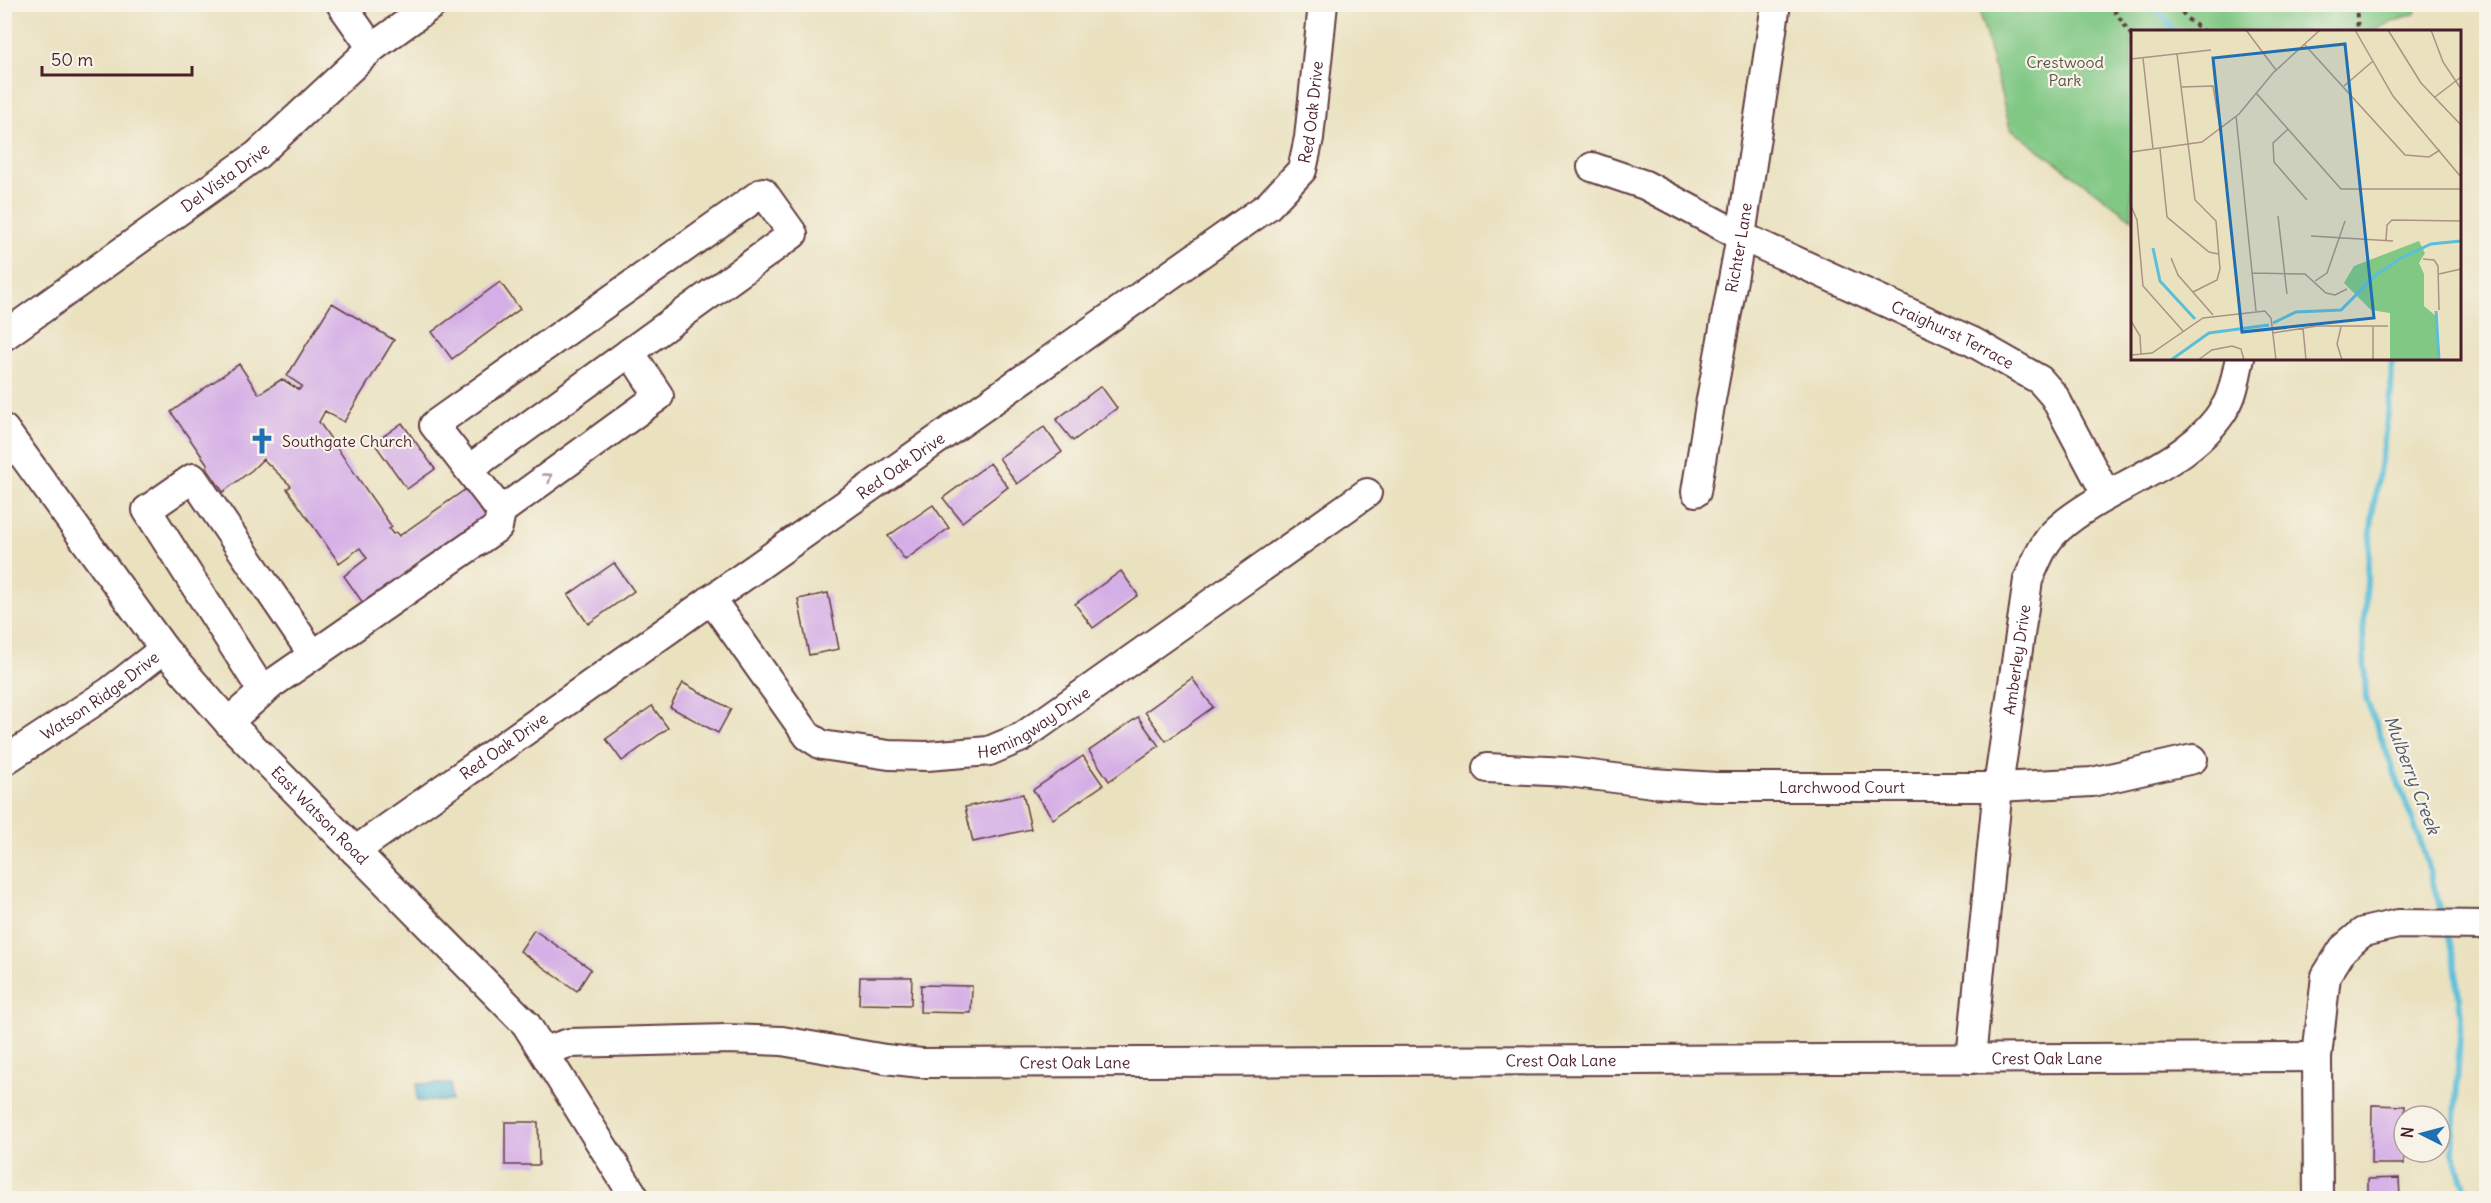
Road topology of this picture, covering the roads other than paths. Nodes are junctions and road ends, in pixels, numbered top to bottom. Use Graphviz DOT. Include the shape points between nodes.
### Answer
graph roads {
  1 [pos="341,4"];
  2 [pos="433,4"];
  3 [pos="1323,4"];
  4 [pos="1776,4"];
  5 [pos="372,48"];
  6 [pos="1592,167"];
  7 [pos="1741,236"];
  8 [pos="4,336"];
  9 [pos="630,352"];
  10 [pos="2239,360"];
  11 [pos="4,429"];
  12 [pos="469,469"];
  13 [pos="1696,492"];
  14 [pos="1367,493"];
  15 [pos="2106,494"];
  16 [pos="501,511"];
  17 [pos="711,599"];
  18 [pos="164,649"];
  19 [pos="313,655"];
  20 [pos="263,692"];
  21 [pos="228,722"];
  22 [pos="2193,759"];
  23 [pos="4,761"];
  24 [pos="1487,768"];
  25 [pos="1998,788"];
  26 [pos="354,851"];
  27 [pos="2459,925"];
  28 [pos="544,1052"];
  29 [pos="2317,1057"];
  30 [pos="1971,1059"];
  31 [pos="635,1198"];
  32 [pos="2318,1198"];
  1 -- 5 [label="street"];
  2 -- 5 [label="street, Del Vista Drive"];
  3 -- 17 [label="street, Red Oak Drive" via="1302,170 1268,206"];
  4 -- 7 [label="street, Richter Lane"];
  5 -- 8 [label="street, Del Vista Drive" via="257,155"];
  6 -- 7 [label="street, Craighurst Terrace" via="1645,185"];
  7 -- 13 [label="street, Richter Lane"];
  7 -- 15 [label="street, Craighurst Terrace" via="1972,342 2040,380 2054,396"];
  9 -- 12 [label="street"];
  9 -- 12 [label="street" via="793,234 763,192 434,425"];
  16 -- 9 [label="street, one-way" via="659,396"];
  10 -- 15 [label="street, Amberley Drive" via="2227,405 2212,426 2178,457"];
  11 -- 18 [label="street, East Watson Road"];
  12 -- 16 [label="street"];
  14 -- 17 [label="street, Hemingway Drive" via="1022,737 989,751 889,755 822,745 808,736"];
  15 -- 25 [label="street, Amberley Drive" via="2057,530 2040,552 2028,580"];
  16 -- 19 [label="street" via="498,528"];
  17 -- 26 [label="street, Red Oak Drive"];
  18 -- 21 [label="street, East Watson Road"];
  18 -- 23 [label="street, Watson Ridge Drive" via="108,692"];
  19 -- 20 [label="street"];
  19 -- 20 [label="street" via="193,478 147,510"];
  20 -- 21 [label="street"];
  21 -- 26 [label="street, East Watson Road"];
  22 -- 25 [label="street, Larchwood Court" via="2092,782"];
  24 -- 25 [label="street, Larchwood Court" via="1568,772 1717,788"];
  25 -- 30 [label="street, Amberley Drive"];
  26 -- 28 [label="street, East Watson Road" via="519,1017"];
  27 -- 29 [label="street" via="2398,924 2363,932 2343,949 2326,976"];
  28 -- 30 [label="street, Crest Oak Lane" via="569,1043 727,1039 782,1041 921,1063"];
  28 -- 31 [label="street, East Watson Road"];
  29 -- 30 [label="street, Crest Oak Lane"];
  29 -- 32 [label="street"];
}
